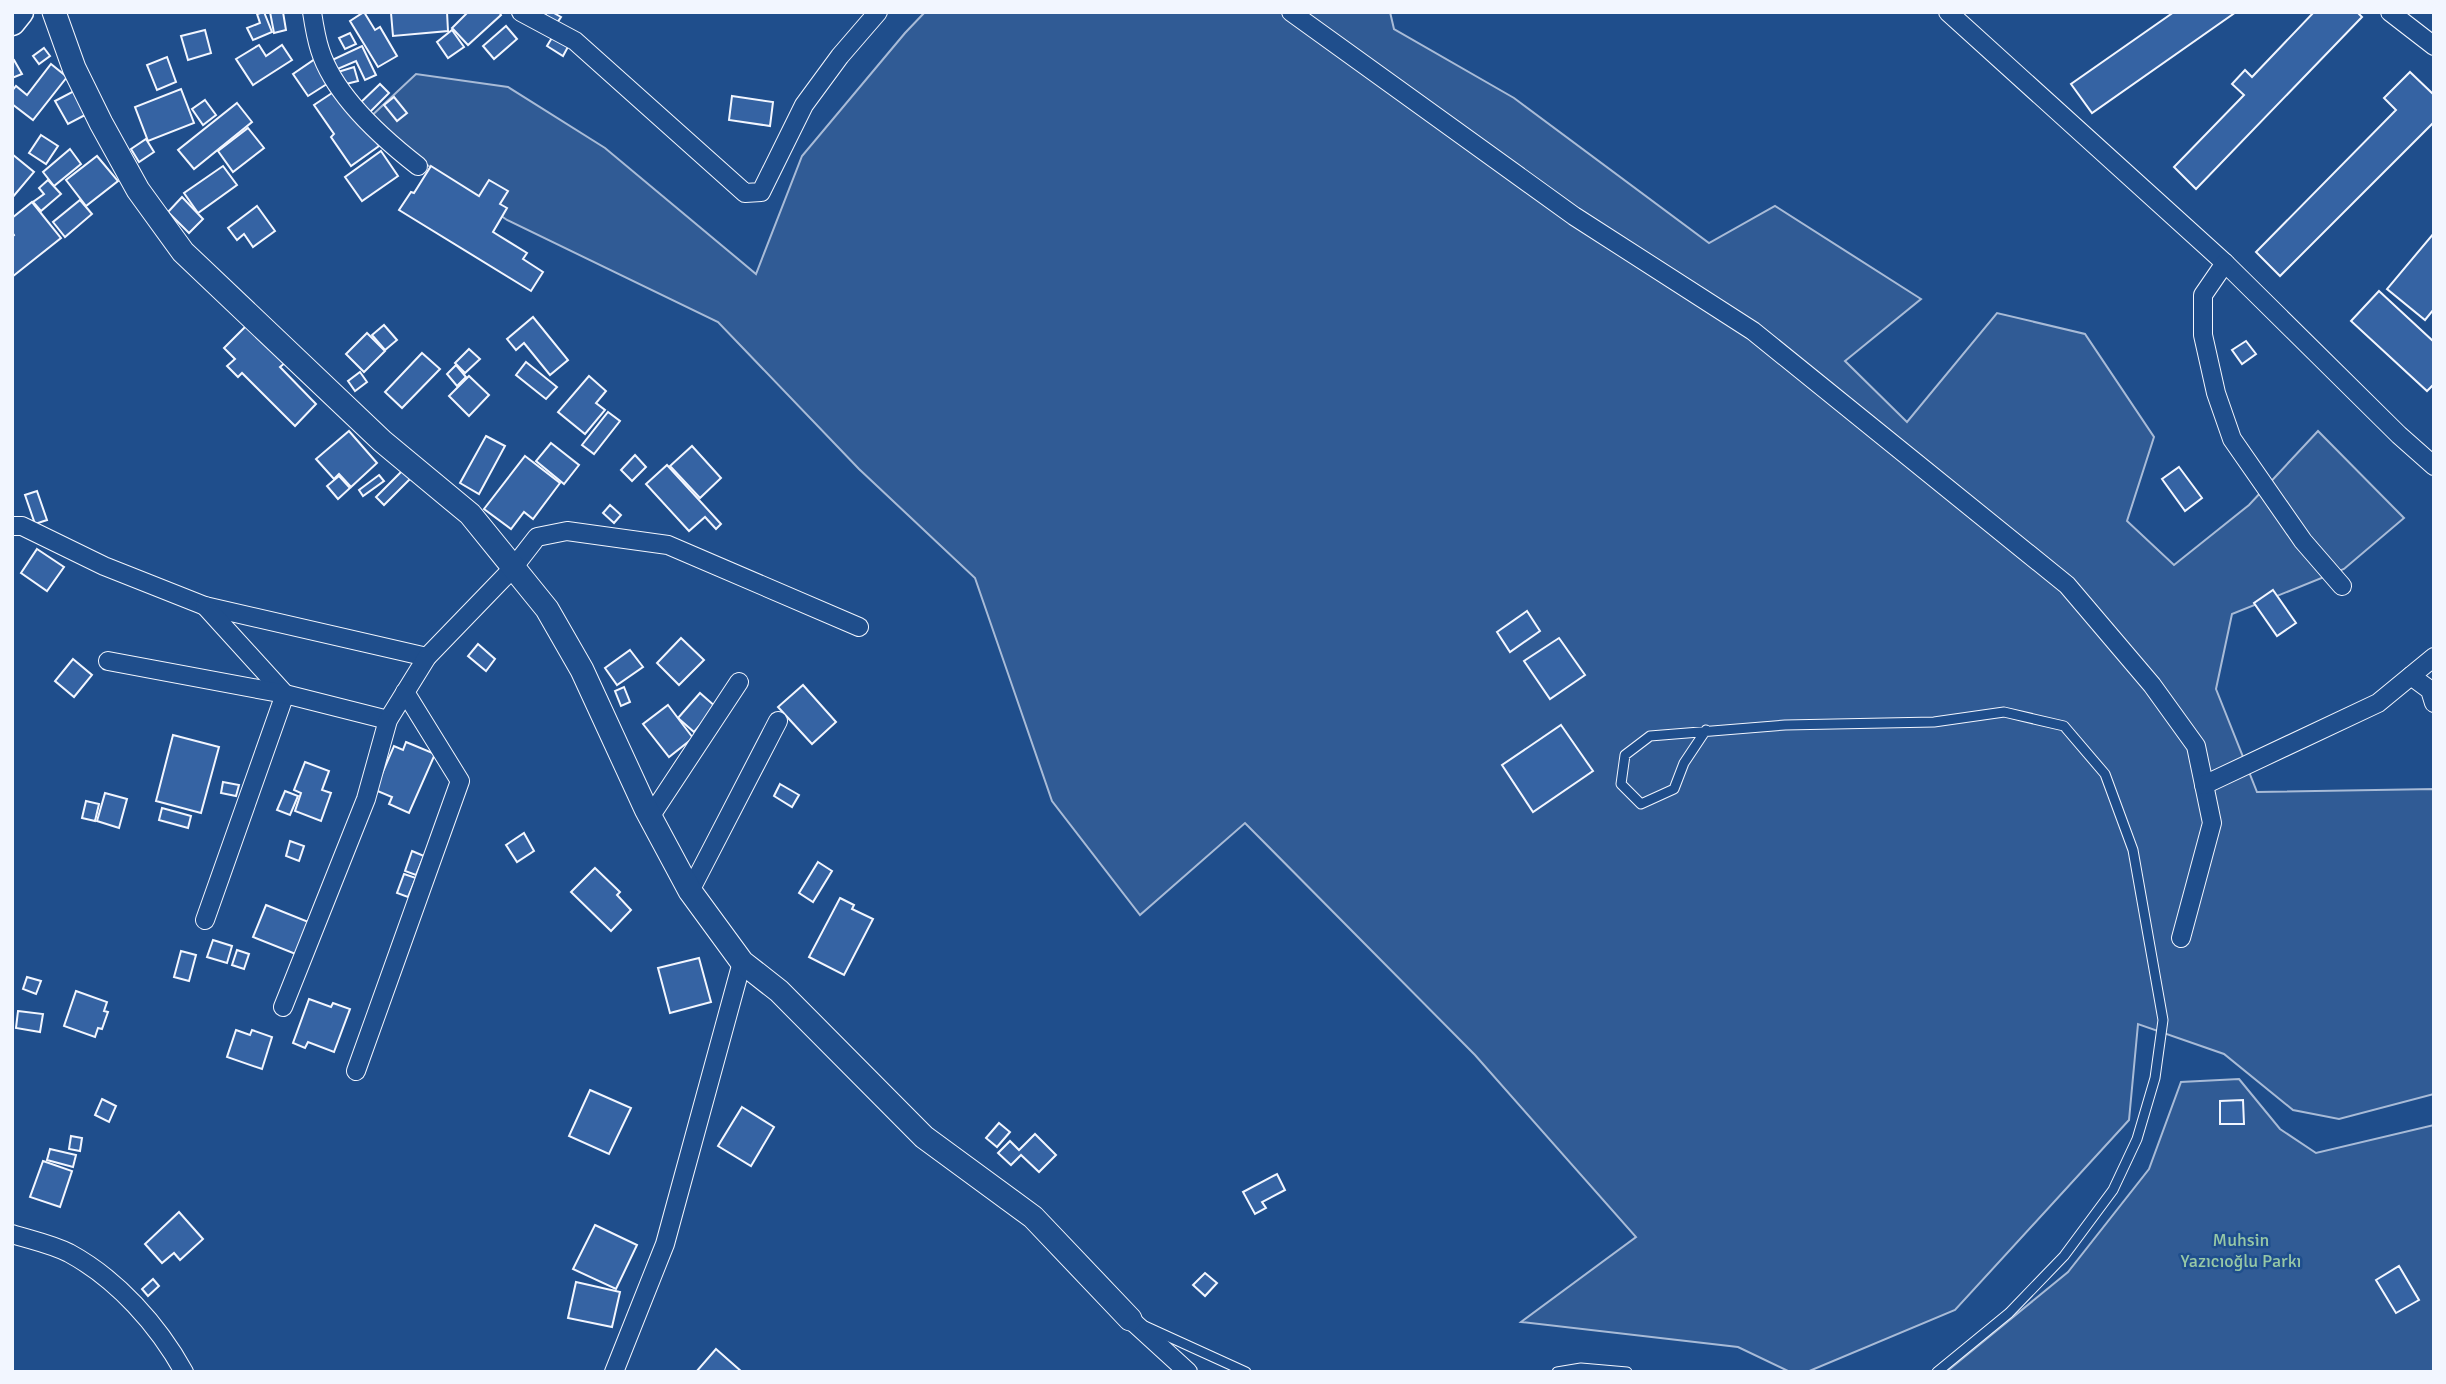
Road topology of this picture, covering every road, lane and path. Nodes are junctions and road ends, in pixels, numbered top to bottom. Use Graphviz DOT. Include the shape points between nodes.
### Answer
graph roads {
  1 [pos="20,12"];
  2 [pos="54,12"];
  3 [pos="312,12"];
  4 [pos="522,12"];
  5 [pos="878,12"];
  6 [pos="1291,12"];
  7 [pos="1948,12"];
  8 [pos="2390,12"];
  9 [pos="12,22"];
  10 [pos="2434,46"];
  11 [pos="418,166"];
  12 [pos="2225,263"];
  13 [pos="2434,466"];
  14 [pos="12,526"];
  15 [pos="513,568"];
  16 [pos="2342,586"];
  17 [pos="205,606"];
  18 [pos="859,627"];
  19 [pos="427,657"];
  20 [pos="2434,657"];
  21 [pos="108,662"];
  22 [pos="2410,676"];
  23 [pos="739,682"];
  24 [pos="405,692"];
  25 [pos="285,694"];
  26 [pos="2434,703"];
  27 [pos="388,720"];
  28 [pos="778,721"];
  29 [pos="1706,730"];
  30 [pos="2204,785"];
  31 [pos="650,817"];
  32 [pos="690,891"];
  33 [pos="205,920"];
  34 [pos="2181,938"];
  35 [pos="742,962"];
  36 [pos="283,1007"];
  37 [pos="356,1071"];
  38 [pos="12,1234"];
  39 [pos="1130,1319"];
  40 [pos="184,1372"];
  41 [pos="614,1372"];
  42 [pos="1188,1372"];
  43 [pos="1246,1372"];
  44 [pos="1558,1372"];
  45 [pos="1627,1372"];
  46 [pos="1937,1372"];
  1 -- 9 [label="main road"];
  2 -- 15 [label="street" via="101,123 138,190 183,253 382,441 470,514"];
  3 -- 11 [label="street" via="321,52 345,96 388,143"];
  4 -- 5 [label="street" via="575,41 745,193 761,192 804,105"];
  6 -- 30 [label="street" via="1574,216 1753,331 2067,585 2152,685 2196,746"];
  7 -- 12 [label="street"];
  8 -- 10 [label="street"];
  12 -- 13 [label="street"];
  12 -- 16 [label="street" via="2203,295 2203,335 2232,439"];
  14 -- 17 [label="street" via="22,526 104,566"];
  15 -- 18 [label="street" via="537,537 567,531 668,545"];
  15 -- 19 [label="street"];
  15 -- 31 [label="street" via="547,609 582,670"];
  17 -- 19 [label="street"];
  17 -- 25 [label="street"];
  19 -- 24 [label="street"];
  20 -- 22 [label="street"];
  21 -- 25 [label="street"];
  22 -- 26 [label="street" via="2430,690"];
  22 -- 30 [label="street" via="2378,702"];
  23 -- 31 [label="street"];
  24 -- 27 [label="street"];
  24 -- 37 [label="street" via="460,780"];
  25 -- 27 [label="street"];
  25 -- 33 [label="street"];
  27 -- 36 [label="street" via="366,799"];
  28 -- 32 [label="street"];
  29 -- 29 [label="lane" via="1650,736 1625,755 1621,784 1641,804 1674,789 1684,763"];
  29 -- 46 [label="lane" via="1934,722 2004,712 2064,726 2105,774 2133,850 2163,1020 2155,1078 2137,1139 2113,1190 2064,1256 2009,1313"];
  30 -- 34 [label="street" via="2212,823"];
  31 -- 32 [label="street"];
  32 -- 35 [label="street"];
  35 -- 39 [label="street" via="779,991 924,1137 1032,1217"];
  35 -- 41 [label="street" via="665,1244"];
  38 -- 40 [label="street" via="68,1252 98,1272 141,1311"];
  39 -- 42 [label="street"];
  39 -- 43 [label="lane"];
  44 -- 45 [label="lane" via="1581,1368"];
}
